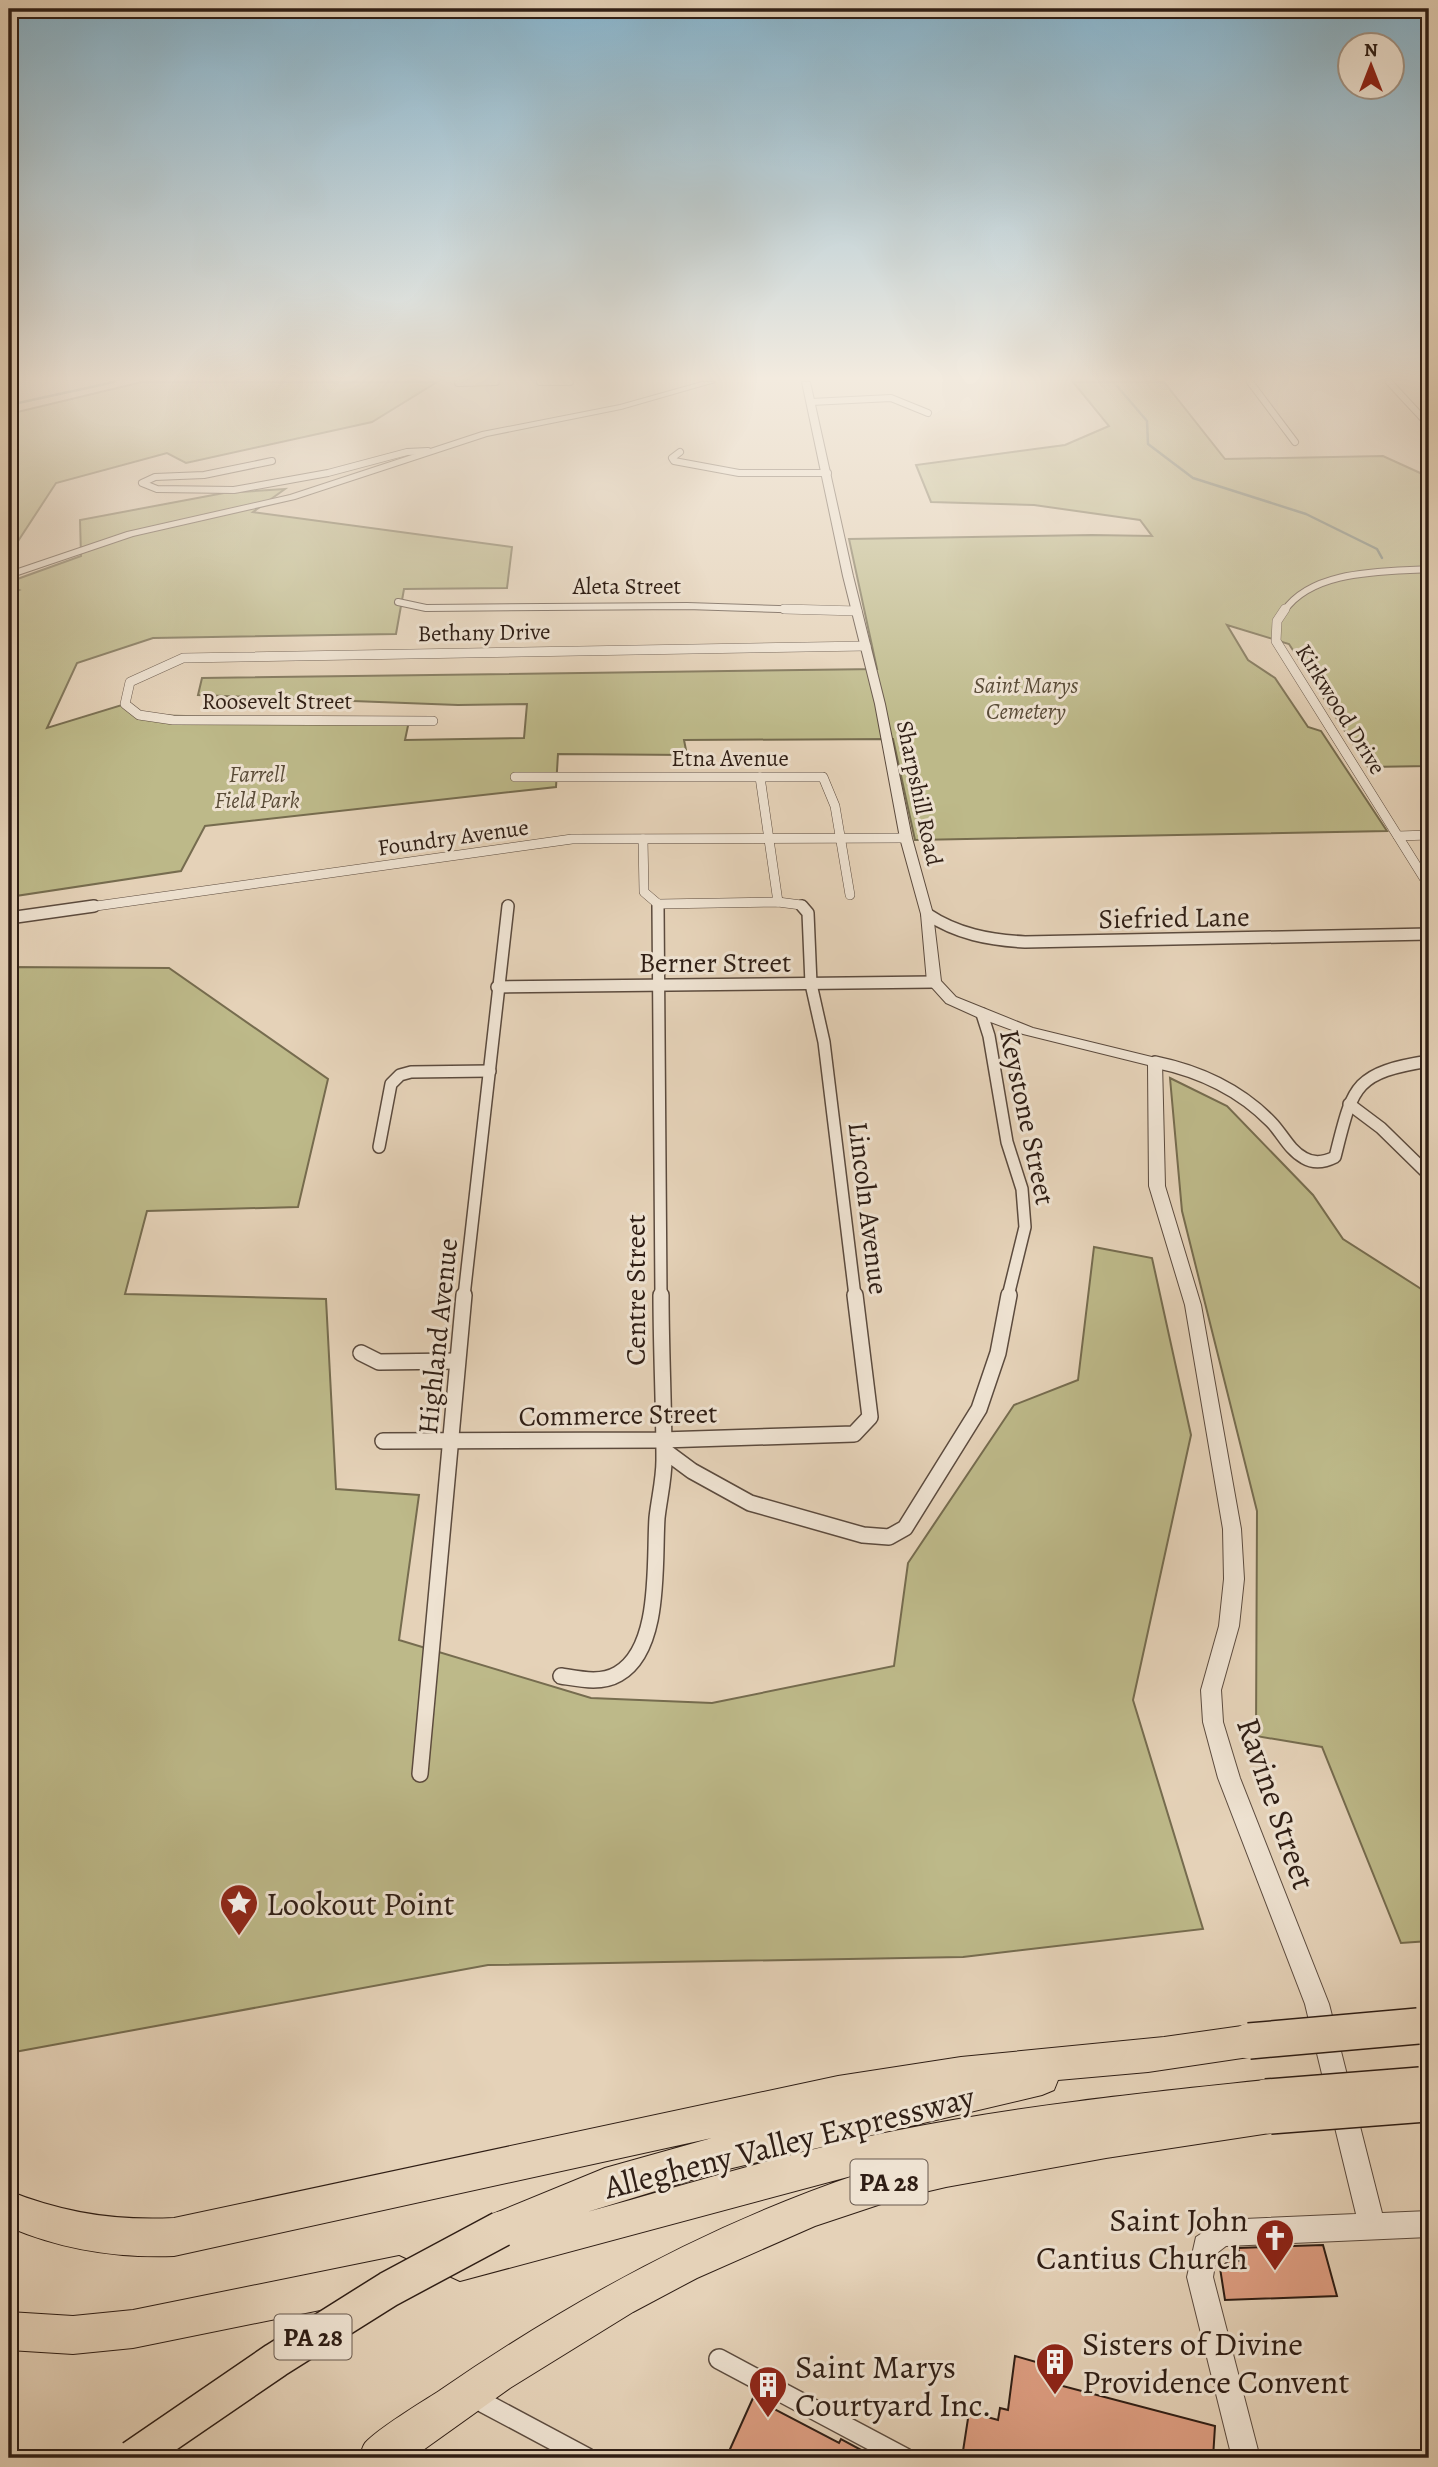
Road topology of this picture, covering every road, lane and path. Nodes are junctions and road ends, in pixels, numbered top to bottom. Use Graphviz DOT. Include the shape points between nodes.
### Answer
graph roads {
  1 [pos="291,497"];
  2 [pos="832,497"];
  3 [pos="1429,569"];
  4 [pos="9,575"];
  5 [pos="398,601"];
  6 [pos="857,611"];
  7 [pos="866,646"];
  8 [pos="125,704"];
  9 [pos="433,721"];
  10 [pos="515,777"];
  11 [pos="760,777"];
  12 [pos="1429,835"];
  13 [pos="1398,836"];
  14 [pos="906,838"];
  15 [pos="643,839"];
  16 [pos="770,839"];
  17 [pos="840,839"];
  18 [pos="1429,886"];
  19 [pos="850,895"];
  20 [pos="778,902"];
  21 [pos="658,904"];
  22 [pos="508,905"];
  23 [pos="927,914"];
  24 [pos="9,918"];
  25 [pos="1429,934"];
  26 [pos="934,982"];
  27 [pos="658,984"];
  28 [pos="811,984"];
  29 [pos="497,987"];
  30 [pos="982,1014"];
  31 [pos="1429,1061"];
  32 [pos="1155,1062"];
  33 [pos="490,1071"];
  34 [pos="1349,1104"];
  35 [pos="379,1147"];
  36 [pos="1429,1175"];
  37 [pos="361,1353"];
  38 [pos="457,1361"];
  39 [pos="854,1434"];
  40 [pos="383,1441"];
  41 [pos="451,1441"];
  42 [pos="664,1445"];
  43 [pos="561,1676"];
  44 [pos="420,1774"];
  45 [pos="1424,2026"];
  46 [pos="1163,2053"];
  47 [pos="1426,2095"];
  48 [pos="1268,2107"];
  49 [pos="9,2209"];
  50 [pos="1429,2224"];
  51 [pos="1372,2226"];
  52 [pos="9,2331"];
  53 [pos="719,2359"];
  54 [pos="484,2403"];
  55 [pos="133,2458"];
  56 [pos="379,2458"];
  57 [pos="587,2458"];
  58 [pos="905,2458"];
  59 [pos="1246,2458"];
  1 -- 4 [label="street" via="130,534"];
  2 -- 6 [label="street, Sharpshill Road"];
  3 -- 13 [label="street, Kirkwood Drive" via="1319,583 1294,600 1278,619 1276,641"];
  5 -- 6 [label="street, Aleta Street" via="426,608 687,606"];
  6 -- 7 [label="street, Sharpshill Road"];
  7 -- 8 [label="street, Bethany Drive" via="183,658 130,682"];
  7 -- 14 [label="street, Sharpshill Road"];
  8 -- 9 [label="street, Roosevelt Street" via="139,715 173,720"];
  10 -- 11 [label="street, Etna Avenue"];
  11 -- 16 [label="street"];
  11 -- 17 [label="street, Etna Avenue" via="822,777 835,806"];
  12 -- 13 [label="street"];
  13 -- 18 [label="street, Kirkwood Drive"];
  14 -- 17 [label="street, Foundry Avenue"];
  14 -- 23 [label="street, Sharpshill Road"];
  15 -- 16 [label="street, Foundry Avenue"];
  15 -- 21 [label="street, Centre Street" via="644,892"];
  15 -- 24 [label="street, Foundry Avenue" via="572,839"];
  16 -- 17 [label="street, Foundry Avenue"];
  16 -- 20 [label="street"];
  17 -- 19 [label="street, Etna Avenue"];
  20 -- 21 [label="street, Berner Street"];
  20 -- 28 [label="street" via="801,905 808,913"];
  21 -- 27 [label="street, Centre Street"];
  22 -- 29 [label="street, Highland Avenue"];
  23 -- 25 [label="street, Siefried Lane" via="960,933 1026,942"];
  23 -- 26 [label="street, Sharpshill Road"];
  26 -- 28 [label="street, Berner Street"];
  26 -- 30 [label="street" via="951,1000"];
  27 -- 28 [label="street, Berner Street"];
  27 -- 29 [label="street, Berner Street"];
  27 -- 42 [label="street, Centre Street"];
  28 -- 39 [label="street, Lincoln Avenue" via="824,1042 870,1417"];
  29 -- 33 [label="street, Highland Avenue"];
  30 -- 32 [label="street" via="1028,1031"];
  30 -- 42 [label="street, Keystone Street" via="1007,1142 1022,1189 1025,1227 998,1353 979,1409 905,1528 889,1538 863,1535 750,1503 692,1471"];
  31 -- 34 [label="street" via="1371,1075 1356,1087"];
  32 -- 34 [label="street" via="1183,1066 1210,1077 1264,1115 1304,1159 1318,1163 1335,1157"];
  32 -- 51 [label="street, Ravine Street" via="1157,1186 1193,1305 1232,1529 1234,1579 1229,1626 1211,1690 1213,1722 1229,1778 1317,2004"];
  33 -- 35 [label="street" via="400,1075 391,1084"];
  33 -- 38 [label="street, Highland Avenue"];
  34 -- 36 [label="street" via="1395,1139"];
  37 -- 38 [label="street" via="379,1362"];
  38 -- 41 [label="street, Highland Avenue"];
  39 -- 42 [label="street, Commerce Street"];
  40 -- 41 [label="street, Commerce Street"];
  41 -- 42 [label="street, Commerce Street"];
  41 -- 44 [label="street, Highland Avenue"];
  42 -- 43 [label="street, Centre Street" via="653,1591 636,1659 622,1674 602,1682"];
  45 -- 46 [label="highway, Allegheny Valley Expressway / PA 28, bridge" via="1338,2031"];
  46 -- 49 [label="highway" via="961,2074 838,2093 174,2237 97,2237 46,2225"];
  46 -- 55 [label="highway, Allegheny Valley Expressway / PA 28, bridge" via="724,2152 606,2186 501,2230 389,2289"];
  47 -- 48 [label="highway, PA 28, bridge"];
  48 -- 52 [label="highway" via="1054,2120 913,2144 488,2256 133,2329 73,2335"];
  48 -- 56 [label="highway, PA 28" via="885,2183 740,2238 539,2345"];
  50 -- 51 [label="street"];
  51 -- 59 [label="street" via="1222,2233 1205,2246 1200,2277"];
  53 -- 58 [label="street"];
  54 -- 57 [label="street"];
}
